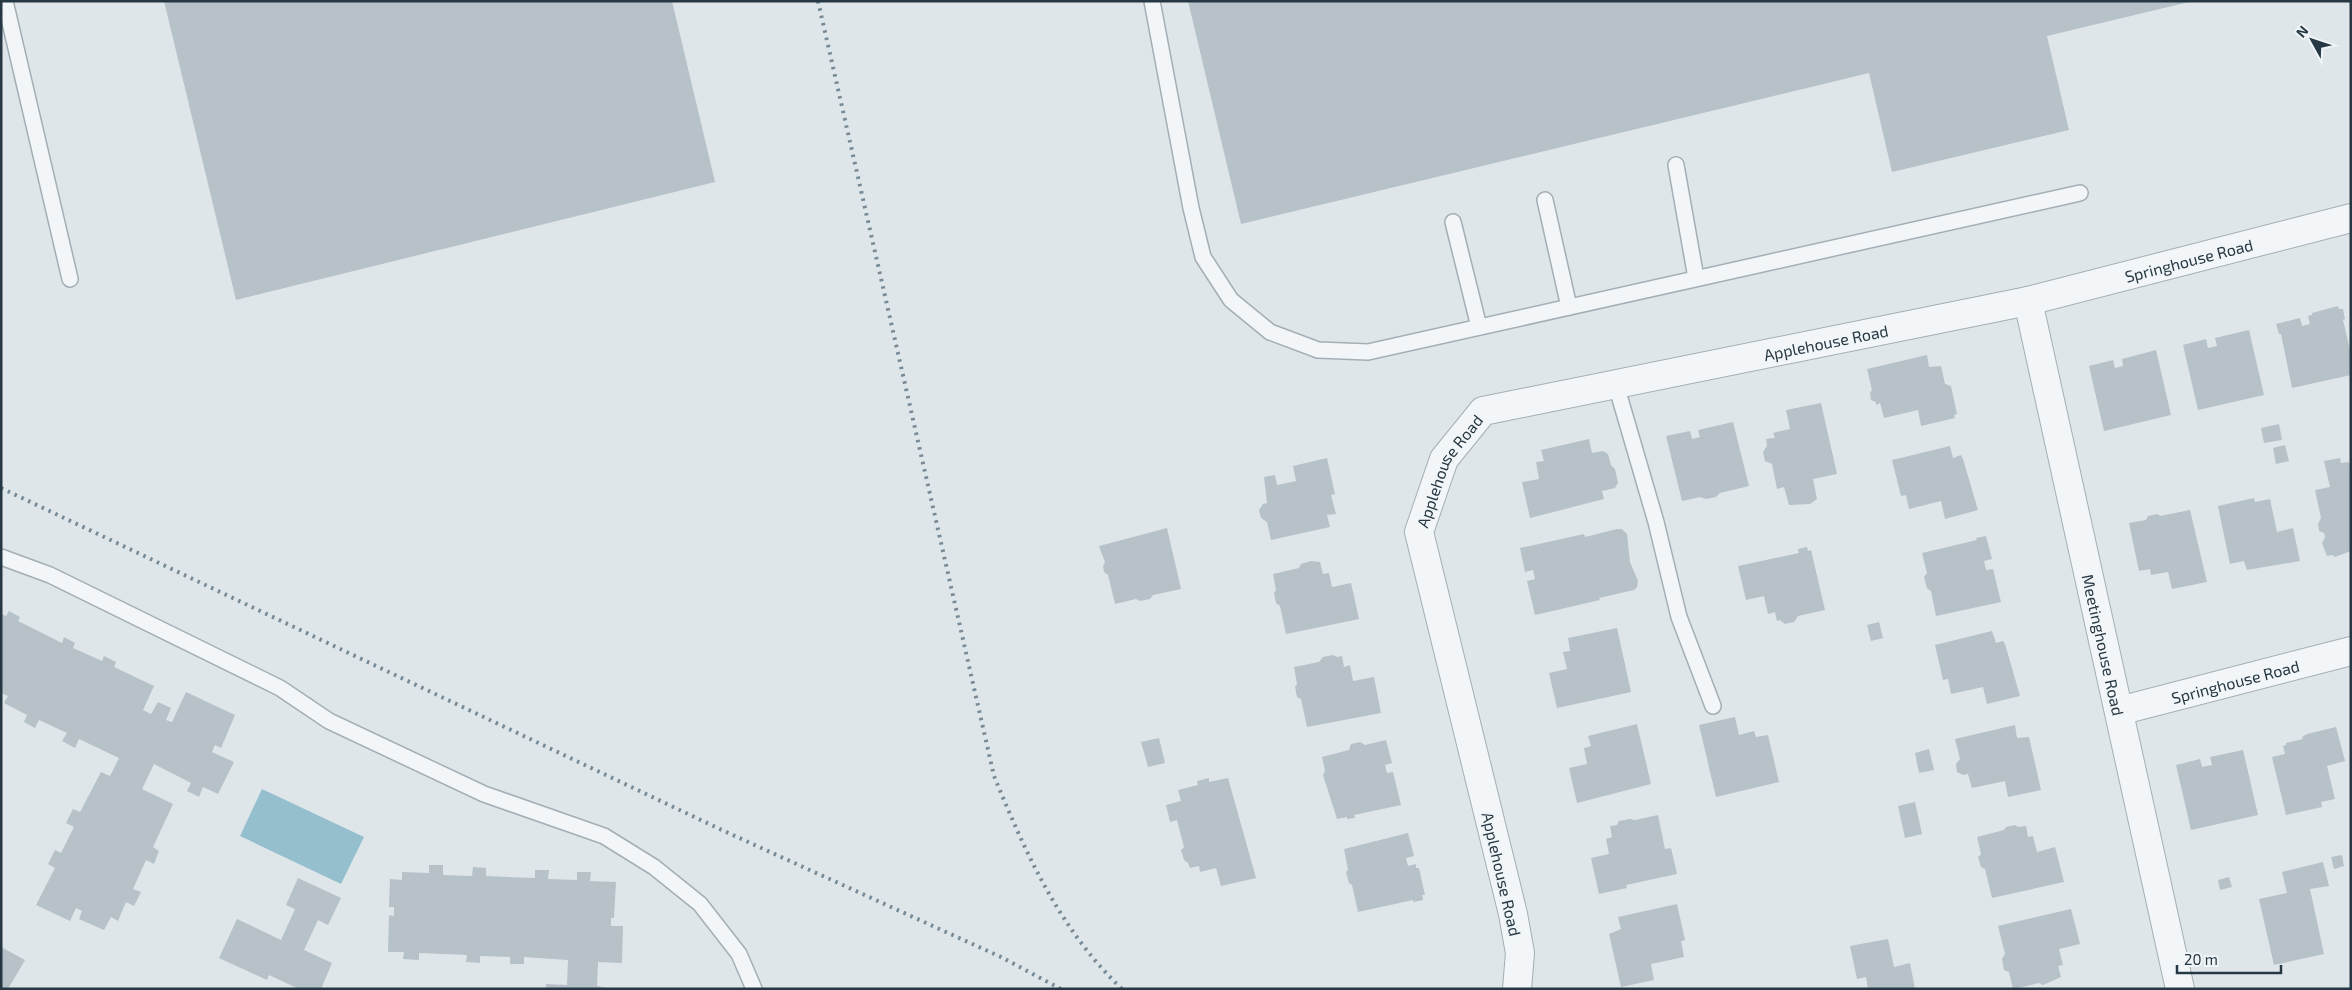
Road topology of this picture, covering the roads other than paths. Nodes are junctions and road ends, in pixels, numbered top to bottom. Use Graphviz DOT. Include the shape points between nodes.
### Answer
graph roads {
  1 [pos="5,1"];
  2 [pos="1152,1"];
  3 [pos="1676,165"];
  4 [pos="2080,192"];
  5 [pos="1545,200"];
  6 [pos="2351,218"];
  7 [pos="1453,222"];
  8 [pos="1696,278"];
  9 [pos="70,279"];
  10 [pos="2028,301"];
  11 [pos="1569,307"];
  12 [pos="1478,327"];
  13 [pos="1616,384"];
  14 [pos="1,557"];
  15 [pos="2351,651"];
  16 [pos="1713,706"];
  17 [pos="2119,710"];
  18 [pos="754,989"];
  19 [pos="1517,989"];
  20 [pos="2180,989"];
  1 -- 9 [label="lane"];
  2 -- 12 [label="lane" via="1203,258 1231,300 1270,332 1318,350 1368,352"];
  3 -- 8 [label="lane"];
  4 -- 8 [label="lane"];
  5 -- 11 [label="lane"];
  6 -- 10 [label="street, Springhouse Road"];
  7 -- 12 [label="lane"];
  8 -- 11 [label="lane"];
  10 -- 13 [label="street, Applehouse Road"];
  10 -- 17 [label="street, Meetinghouse Road"];
  11 -- 12 [label="lane"];
  13 -- 16 [label="lane" via="1656,522 1679,617"];
  13 -- 19 [label="street, Applehouse Road" via="1483,411 1444,459 1420,532 1513,914 1520,953"];
  14 -- 18 [label="lane" via="50,574 280,688 329,721 484,794 604,836 654,867 700,904 739,954"];
  15 -- 17 [label="street, Springhouse Road"];
  17 -- 20 [label="street, Meetinghouse Road"];
}
